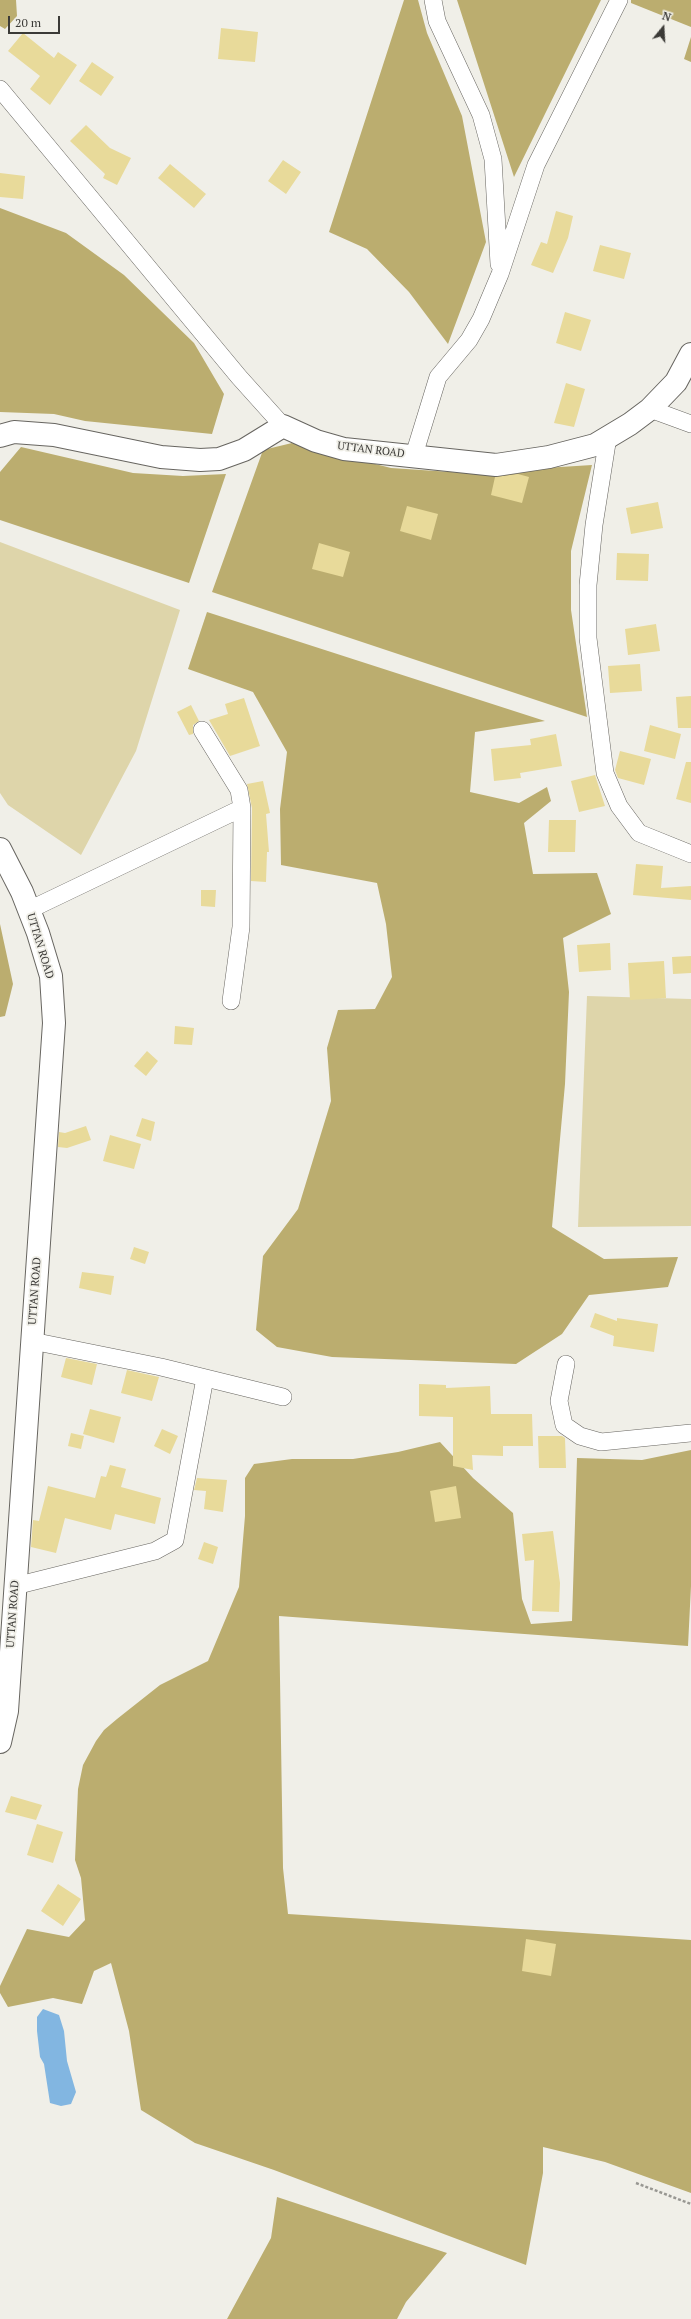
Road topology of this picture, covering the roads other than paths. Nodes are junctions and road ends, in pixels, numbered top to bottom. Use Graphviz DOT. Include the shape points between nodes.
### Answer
graph roads {
  1 [pos="433,0"];
  2 [pos="619,0"];
  3 [pos="0,89"];
  4 [pos="500,274"];
  5 [pos="691,354"];
  6 [pos="650,409"];
  7 [pos="691,424"];
  8 [pos="283,426"];
  9 [pos="0,436"];
  10 [pos="608,437"];
  11 [pos="414,456"];
  12 [pos="202,730"];
  13 [pos="242,808"];
  14 [pos="0,849"];
  15 [pos="691,854"];
  16 [pos="29,910"];
  17 [pos="231,1001"];
  18 [pos="32,1341"];
  19 [pos="566,1364"];
  20 [pos="205,1378"];
  21 [pos="283,1397"];
  22 [pos="691,1433"];
  23 [pos="15,1586"];
  24 [pos="0,1742"];
  1 -- 4 [label="street" via="437,21 482,115 493,159"];
  2 -- 4 [label="street" via="536,165"];
  3 -- 8 [label="street"];
  4 -- 11 [label="street" via="469,340 438,377"];
  5 -- 6 [label="main road, UTTAN ROAD" via="676,382"];
  6 -- 7 [label="street"];
  6 -- 10 [label="main road, UTTAN ROAD"];
  8 -- 9 [label="main road" via="244,450 219,459 200,460 161,458 54,435 14,432"];
  8 -- 11 [label="main road, UTTAN ROAD" via="344,450"];
  10 -- 11 [label="main road, UTTAN ROAD" via="595,445 548,457 496,465"];
  10 -- 15 [label="street" via="594,526 588,593 588,638 605,773 619,806 639,833"];
  12 -- 13 [label="street" via="239,790"];
  13 -- 16 [label="street"];
  13 -- 17 [label="street" via="241,927"];
  14 -- 16 [label="main road, UTTAN ROAD"];
  16 -- 18 [label="main road, UTTAN ROAD" via="51,976 54,1023"];
  18 -- 20 [label="street"];
  18 -- 23 [label="main road, UTTAN ROAD"];
  19 -- 22 [label="street" via="559,1401 564,1425 580,1436 601,1442"];
  20 -- 21 [label="street"];
  20 -- 23 [label="street" via="175,1540 155,1551"];
  23 -- 24 [label="main road, UTTAN ROAD" via="6,1711"];
}
